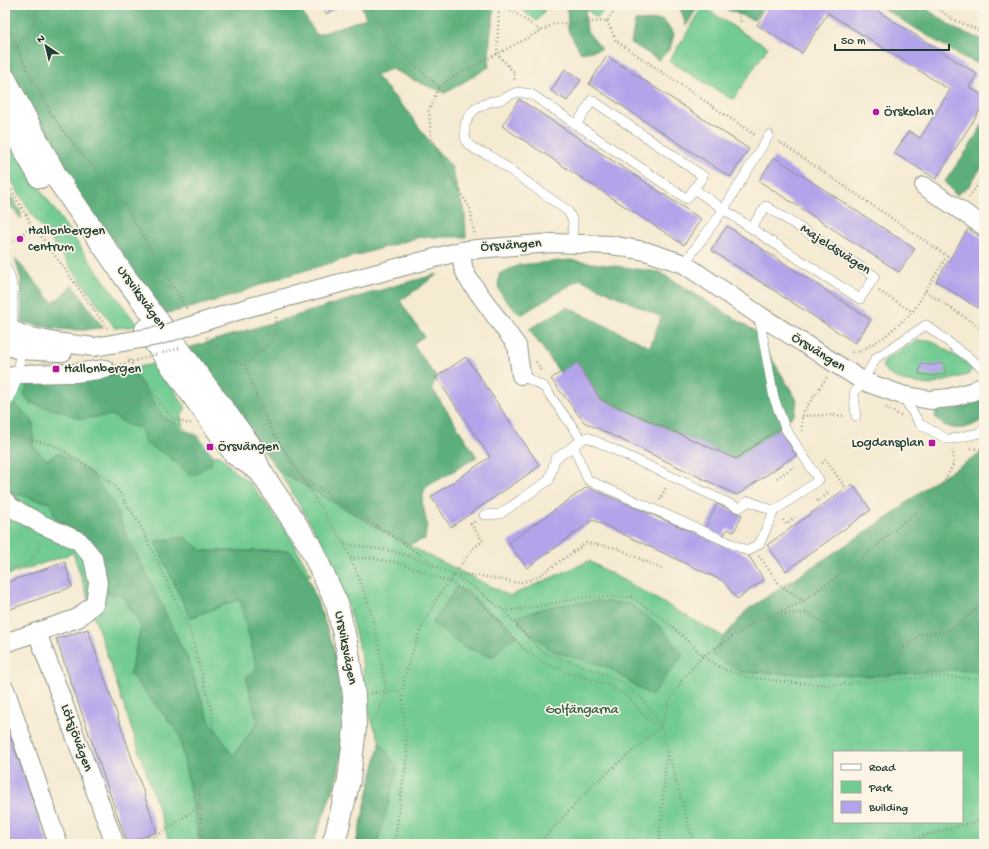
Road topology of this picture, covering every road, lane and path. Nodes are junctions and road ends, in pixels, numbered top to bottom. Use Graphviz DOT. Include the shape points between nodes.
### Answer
graph roads {
  1 [pos="38,5"];
  2 [pos="369,5"];
  3 [pos="499,5"];
  4 [pos="504,5"];
  5 [pos="736,5"];
  6 [pos="932,5"];
  7 [pos="5,17"];
  8 [pos="607,21"];
  9 [pos="741,22"];
  10 [pos="540,32"];
  11 [pos="984,32"];
  12 [pos="16,45"];
  13 [pos="5,48"];
  14 [pos="31,76"];
  15 [pos="5,79"];
  16 [pos="439,87"];
  17 [pos="517,92"];
  18 [pos="5,116"];
  19 [pos="576,125"];
  20 [pos="767,138"];
  21 [pos="984,176"];
  22 [pos="5,180"];
  23 [pos="105,182"];
  24 [pos="924,186"];
  25 [pos="694,188"];
  26 [pos="98,206"];
  27 [pos="724,210"];
  28 [pos="960,210"];
  29 [pos="984,226"];
  30 [pos="31,227"];
  31 [pos="751,228"];
  32 [pos="14,241"];
  33 [pos="572,244"];
  34 [pos="461,251"];
  35 [pos="940,251"];
  36 [pos="684,264"];
  37 [pos="5,266"];
  38 [pos="143,276"];
  39 [pos="870,284"];
  40 [pos="174,289"];
  41 [pos="925,291"];
  42 [pos="913,312"];
  43 [pos="758,314"];
  44 [pos="276,316"];
  45 [pos="9,323"];
  46 [pos="108,330"];
  47 [pos="984,330"];
  48 [pos="151,337"];
  49 [pos="16,343"];
  50 [pos="126,355"];
  51 [pos="535,360"];
  52 [pos="245,365"];
  53 [pos="105,369"];
  54 [pos="984,369"];
  55 [pos="65,373"];
  56 [pos="520,375"];
  57 [pos="12,376"];
  58 [pos="863,380"];
  59 [pos="984,386"];
  60 [pos="544,387"];
  61 [pos="902,395"];
  62 [pos="5,402"];
  63 [pos="162,405"];
  64 [pos="881,406"];
  65 [pos="802,416"];
  66 [pos="856,416"];
  67 [pos="901,416"];
  68 [pos="196,421"];
  69 [pos="984,430"];
  70 [pos="5,433"];
  71 [pos="582,440"];
  72 [pos="952,440"];
  73 [pos="573,446"];
  74 [pos="805,459"];
  75 [pos="811,469"];
  76 [pos="260,471"];
  77 [pos="301,476"];
  78 [pos="672,476"];
  79 [pos="777,478"];
  80 [pos="846,489"];
  81 [pos="5,501"];
  82 [pos="655,510"];
  83 [pos="774,512"];
  84 [pos="484,515"];
  85 [pos="471,524"];
  86 [pos="43,526"];
  87 [pos="344,544"];
  88 [pos="753,548"];
  89 [pos="350,558"];
  90 [pos="433,563"];
  91 [pos="664,570"];
  92 [pos="5,571"];
  93 [pos="454,575"];
  94 [pos="449,582"];
  95 [pos="803,601"];
  96 [pos="984,604"];
  97 [pos="504,610"];
  98 [pos="774,614"];
  99 [pos="37,632"];
  100 [pos="5,643"];
  101 [pos="904,649"];
  102 [pos="703,656"];
  103 [pos="984,679"];
  104 [pos="882,681"];
  105 [pos="5,689"];
  106 [pos="402,691"];
  107 [pos="354,695"];
  108 [pos="661,727"];
  109 [pos="667,747"];
  110 [pos="200,806"];
  111 [pos="984,819"];
  112 [pos="58,844"];
  113 [pos="115,844"];
  114 [pos="139,844"];
  115 [pos="203,844"];
  116 [pos="333,844"];
  117 [pos="395,844"];
  118 [pos="538,844"];
  119 [pos="659,844"];
  120 [pos="694,844"];
  121 [pos="896,844"];
  1 -- 12 [label="path" via="30,30"];
  2 -- 16 [label="path" via="390,42"];
  3 -- 17 [label="path" via="498,54 513,71"];
  4 -- 10 [label="path"];
  5 -- 9 [label="path"];
  6 -- 11 [label="path" via="954,20"];
  7 -- 12 [label="path"];
  8 -- 20 [label="path" via="616,41"];
  12 -- 13 [label="path"];
  12 -- 14 [label="path"];
  15 -- 76 [label="street, Ursviksvägen" via="57,178 125,277 248,444"];
  17 -- 19 [label="lane" via="531,94"];
  17 -- 33 [label="lane" via="489,102 470,115 465,124 467,143 476,150 490,155 568,212 573,221"];
  18 -- 48 [label="street, Ursviksvägen" via="48,190"];
  19 -- 25 [label="lane" via="687,199"];
  19 -- 25 [label="lane" via="592,100 703,176"];
  20 -- 27 [label="lane"];
  20 -- 35 [label="path"];
  21 -- 28 [label="path"];
  22 -- 30 [label="path"];
  23 -- 26 [label="path" via="95,200"];
  24 -- 28 [label="street"];
  25 -- 27 [label="lane, Majeldsvägen"];
  27 -- 31 [label="lane, Majeldsvägen"];
  27 -- 36 [label="lane"];
  28 -- 29 [label="street"];
  30 -- 32 [label="path"];
  30 -- 46 [label="path" via="38,232"];
  31 -- 39 [label="lane, Majeldsvägen" via="860,299"];
  31 -- 39 [label="lane, Majeldsvägen" via="766,206 875,276"];
  33 -- 34 [label="street, Örsvängen" via="552,243"];
  33 -- 36 [label="street, Örsvängen" via="611,245 645,251"];
  34 -- 48 [label="street, Örsvängen, bridge" via="250,307"];
  34 -- 56 [label="street" via="467,277 517,346"];
  36 -- 43 [label="street, Örsvängen"];
  37 -- 45 [label="lane" via="12,281 13,300"];
  38 -- 40 [label="path"];
  39 -- 42 [label="path"];
  41 -- 47 [label="path"];
  43 -- 58 [label="street, Örsvängen"];
  43 -- 74 [label="lane" via="774,398 785,428"];
  44 -- 52 [label="path" via="274,339"];
  45 -- 49 [label="street, Örsvängen"];
  48 -- 49 [label="street, Örsvängen, bridge" via="57,352"];
  48 -- 76 [label="street, Ursviksvägen" via="235,454"];
  49 -- 57 [label="lane"];
  50 -- 63 [label="path"];
  51 -- 60 [label="path"];
  53 -- 55 [label="street"];
  54 -- 58 [label="lane" via="926,325 876,358"];
  55 -- 57 [label="street"];
  55 -- 63 [label="path" via="75,388 108,397"];
  56 -- 60 [label="lane"];
  57 -- 62 [label="lane" via="10,398"];
  58 -- 61 [label="street, Örsvängen"];
  58 -- 66 [label="lane" via="854,393"];
  59 -- 61 [label="street, Örsvängen" via="949,398 930,400"];
  60 -- 71 [label="lane"];
  61 -- 72 [label="lane" via="920,424"];
  63 -- 68 [label="path" via="169,416 188,424"];
  64 -- 67 [label="path"];
  65 -- 66 [label="path"];
  69 -- 72 [label="lane"];
  70 -- 110 [label="path" via="53,445 95,470 116,487 141,527 190,631 212,712 211,764 200,793"];
  71 -- 73 [label="lane"];
  71 -- 78 [label="lane" via="587,437"];
  72 -- 95 [label="path" via="954,463 938,493 857,562"];
  73 -- 82 [label="lane" via="588,480"];
  73 -- 84 [label="lane" via="555,459 549,480 500,514"];
  74 -- 75 [label="lane"];
  74 -- 79 [label="path"];
  75 -- 80 [label="path" via="826,460"];
  75 -- 83 [label="lane" via="818,480"];
  76 -- 107 [label="street, Ursviksvägen" via="310,544 337,604"];
  77 -- 90 [label="path"];
  78 -- 82 [label="path"];
  78 -- 83 [label="lane" via="739,508 749,501"];
  81 -- 86 [label="street" via="12,508"];
  82 -- 88 [label="lane" via="748,552"];
  83 -- 88 [label="lane" via="760,543"];
  85 -- 93 [label="path" via="483,541 473,548"];
  86 -- 92 [label="path" via="39,549 29,563"];
  86 -- 99 [label="street" via="79,541 93,558 98,583 95,603 78,618"];
  87 -- 93 [label="path" via="392,551 419,559"];
  88 -- 95 [label="path" via="779,584"];
  89 -- 94 [label="path" via="370,558 399,563"];
  91 -- 93 [label="path" via="617,548 586,544 536,578 520,583"];
  93 -- 94 [label="path"];
  93 -- 97 [label="path"];
  94 -- 106 [label="path" via="422,626"];
  94 -- 108 [label="path" via="479,600 524,650 538,660 611,686 629,698 645,717"];
  95 -- 98 [label="path"];
  96 -- 101 [label="path" via="948,631 920,634"];
  97 -- 102 [label="path" via="587,597 631,597 671,626"];
  97 -- 108 [label="path" via="543,652 599,672 620,682 638,695 654,713"];
  98 -- 101 [label="path" via="809,613 833,631 899,636"];
  98 -- 102 [label="path" via="753,623"];
  99 -- 100 [label="street"];
  99 -- 113 [label="street, Lötsjövägen"];
  101 -- 104 [label="path"];
  102 -- 104 [label="path" via="723,669 748,678 834,685"];
  102 -- 108 [label="path" via="683,678 669,702"];
  103 -- 104 [label="path" via="936,676"];
  105 -- 112 [label="street"];
  106 -- 107 [label="path"];
  106 -- 117 [label="path" via="406,757"];
  107 -- 116 [label="street, Ursviksvägen" via="355,728 350,780"];
  108 -- 109 [label="path"];
  108 -- 118 [label="path" via="595,783"];
  109 -- 119 [label="path"];
  109 -- 120 [label="path"];
  110 -- 114 [label="path" via="158,835"];
  110 -- 115 [label="path"];
  111 -- 121 [label="path"];
}
